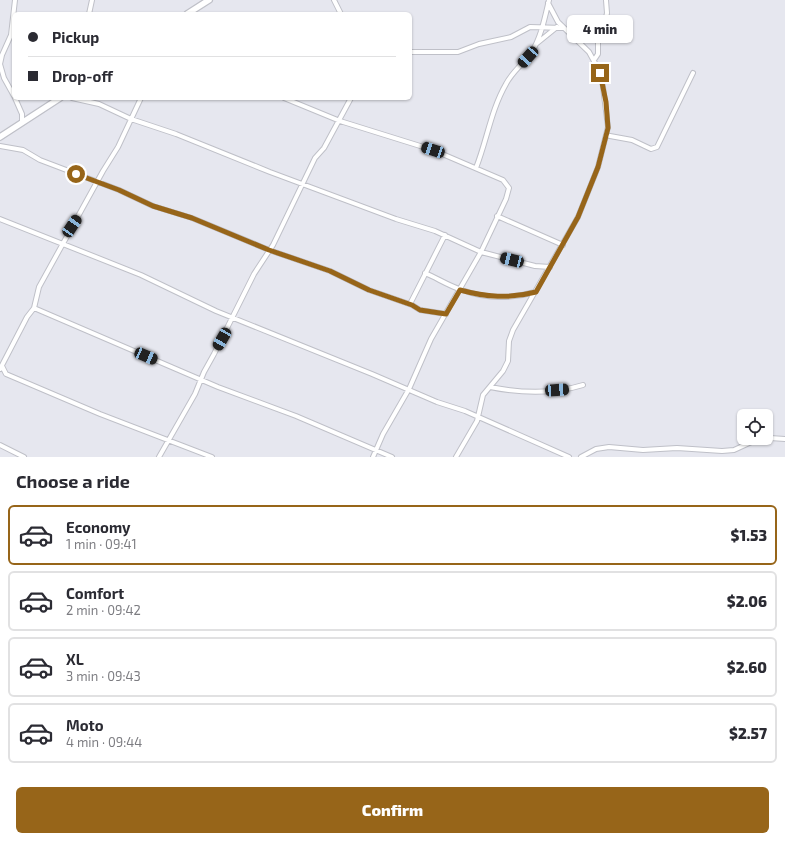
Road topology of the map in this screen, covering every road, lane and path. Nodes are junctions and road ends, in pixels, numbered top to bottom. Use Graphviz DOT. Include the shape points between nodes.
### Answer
graph roads {
  1 [pos="15,0"];
  2 [pos="92,0"];
  3 [pos="209,0"];
  4 [pos="334,0"];
  5 [pos="606,0"];
  6 [pos="548,2"];
  7 [pos="14,12"];
  8 [pos="89,12"];
  9 [pos="190,12"];
  10 [pos="340,12"];
  11 [pos="12,26"];
  12 [pos="541,26"];
  13 [pos="557,27"];
  14 [pos="563,28"];
  15 [pos="536,44"];
  16 [pos="412,52"];
  17 [pos="0,58"];
  18 [pos="594,60"];
  19 [pos="692,73"];
  20 [pos="12,93"];
  21 [pos="15,100"];
  22 [pos="57,100"];
  23 [pos="81,100"];
  24 [pos="140,100"];
  25 [pos="289,100"];
  26 [pos="350,100"];
  27 [pos="131,119"];
  28 [pos="340,121"];
  29 [pos="22,122"];
  30 [pos="610,136"];
  31 [pos="0,137"];
  32 [pos="0,146"];
  33 [pos="476,168"];
  34 [pos="97,183"];
  35 [pos="303,184"];
  36 [pos="497,216"];
  37 [pos="0,220"];
  38 [pos="444,235"];
  39 [pos="62,245"];
  40 [pos="563,245"];
  41 [pos="269,250"];
  42 [pos="481,252"];
  43 [pos="550,267"];
  44 [pos="425,273"];
  45 [pos="460,290"];
  46 [pos="536,292"];
  47 [pos="410,304"];
  48 [pos="34,308"];
  49 [pos="446,314"];
  50 [pos="234,317"];
  51 [pos="2,370"];
  52 [pos="200,379"];
  53 [pos="583,385"];
  54 [pos="490,387"];
  55 [pos="409,390"];
  56 [pos="478,417"];
  57 [pos="785,439"];
  58 [pos="168,440"];
  59 [pos="0,445"];
  60 [pos="376,450"];
  61 [pos="24,457"];
  62 [pos="159,457"];
  63 [pos="212,457"];
  64 [pos="373,457"];
  65 [pos="392,457"];
  66 [pos="456,457"];
  67 [pos="569,457"];
  68 [pos="581,457"];
  1 -- 7 [label="street"];
  2 -- 8 [label="street"];
  3 -- 9 [label="main road"];
  4 -- 10 [label="street"];
  5 -- 18 [label="street" via="607,13 598,42 598,54"];
  6 -- 12 [label="street"];
  6 -- 14 [label="street"];
  11 -- 17 [label="street" via="11,34"];
  12 -- 13 [label="street"];
  12 -- 15 [label="street"];
  12 -- 16 [label="street" via="530,27 511,37 458,52"];
  13 -- 14 [label="street"];
  13 -- 15 [label="street"];
  14 -- 18 [label="street"];
  15 -- 33 [label="street" via="506,84 490,120"];
  17 -- 20 [label="street" via="0,68"];
  18 -- 40 [label="street" via="602,79 608,128 598,167 578,217"];
  19 -- 30 [label="street" via="657,147 651,149 632,140"];
  21 -- 29 [label="street" via="22,114"];
  22 -- 29 [label="main road"];
  23 -- 27 [label="street" via="99,104"];
  24 -- 27 [label="street"];
  25 -- 28 [label="street"];
  26 -- 28 [label="street"];
  27 -- 34 [label="street"];
  27 -- 35 [label="street"];
  28 -- 33 [label="street" via="433,150"];
  28 -- 35 [label="street" via="322,152 315,158"];
  29 -- 31 [label="main road"];
  32 -- 34 [label="street" via="23,150 40,160"];
  33 -- 36 [label="street" via="503,180 508,185 508,194"];
  34 -- 39 [label="street"];
  34 -- 41 [label="street" via="153,206 211,225"];
  35 -- 38 [label="street"];
  35 -- 41 [label="street"];
  36 -- 40 [label="street"];
  36 -- 42 [label="street"];
  37 -- 39 [label="street"];
  38 -- 42 [label="street"];
  38 -- 44 [label="street"];
  39 -- 48 [label="street" via="39,287"];
  39 -- 50 [label="street" via="141,275"];
  40 -- 43 [label="street"];
  41 -- 47 [label="street" via="330,271 373,292"];
  41 -- 50 [label="street" via="254,274"];
  42 -- 43 [label="street"];
  42 -- 45 [label="street"];
  43 -- 46 [label="street"];
  44 -- 45 [label="street"];
  44 -- 47 [label="street"];
  45 -- 46 [label="street" via="490,297"];
  45 -- 49 [label="street"];
  46 -- 54 [label="street" via="510,337 508,361"];
  47 -- 49 [label="street" via="424,312"];
  48 -- 51 [label="street" via="27,317"];
  48 -- 52 [label="street"];
  49 -- 55 [label="street" via="431,339"];
  50 -- 52 [label="street"];
  50 -- 55 [label="street"];
  51 -- 58 [label="street" via="90,410"];
  52 -- 58 [label="street" via="196,394"];
  52 -- 60 [label="street"];
  53 -- 54 [label="street" via="570,389 531,391"];
  54 -- 56 [label="street" via="482,396"];
  55 -- 56 [label="street"];
  55 -- 60 [label="street"];
  56 -- 66 [label="street"];
  56 -- 67 [label="street"];
  57 -- 68 [label="street" via="758,439 739,448 722,451 608,447 596,449"];
  58 -- 62 [label="street"];
  58 -- 63 [label="street"];
  59 -- 61 [label="street"];
  60 -- 64 [label="street"];
  60 -- 65 [label="street"];
}
